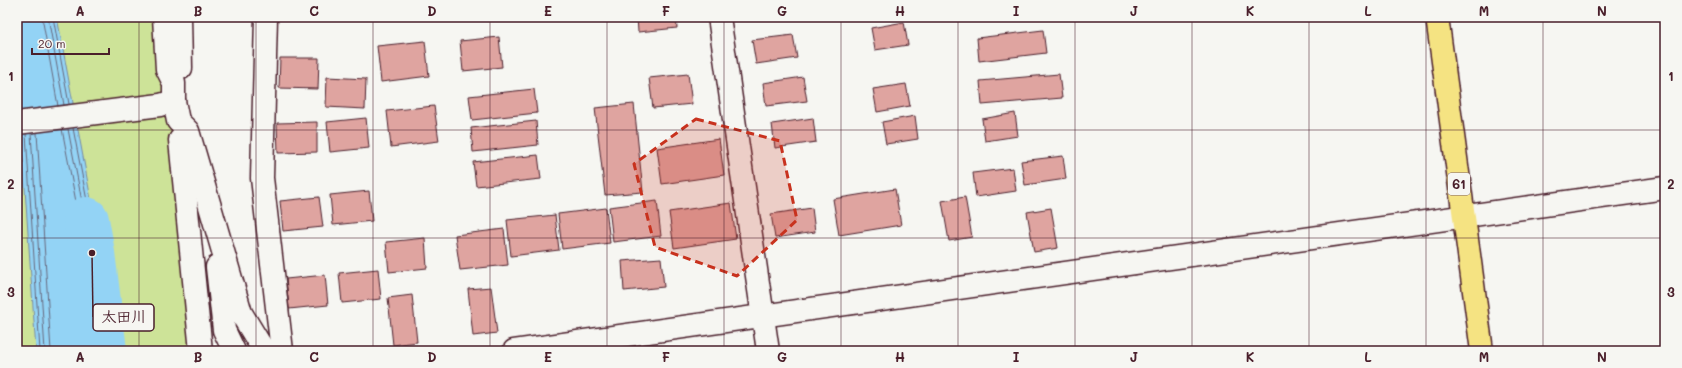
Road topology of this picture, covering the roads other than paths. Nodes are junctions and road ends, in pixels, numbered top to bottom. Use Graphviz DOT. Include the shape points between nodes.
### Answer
graph roads {
  1 [pos="164,17"];
  2 [pos="180,17"];
  3 [pos="266,17"];
  4 [pos="719,17"];
  5 [pos="1437,17"];
  6 [pos="172,103"];
  7 [pos="17,123"];
  8 [pos="1665,188"];
  9 [pos="210,208"];
  10 [pos="1463,217"];
  11 [pos="763,317"];
  12 [pos="201,351"];
  13 [pos="234,351"];
  14 [pos="264,351"];
  15 [pos="282,351"];
  16 [pos="514,351"];
  17 [pos="768,351"];
  18 [pos="1482,351"];
  1 -- 6 [label="street"];
  2 -- 6 [label="street" via="181,71"];
  3 -- 15 [label="street" via="262,178"];
  4 -- 11 [label="street"];
  5 -- 10 [label="main road, 61"];
  6 -- 7 [label="street"];
  6 -- 9 [label="street" via="188,131"];
  6 -- 12 [label="street"];
  8 -- 10 [label="street"];
  9 -- 13 [label="street" via="224,330"];
  9 -- 14 [label="street" via="241,313"];
  10 -- 11 [label="street"];
  10 -- 18 [label="main road, 61"];
  11 -- 16 [label="street"];
  11 -- 17 [label="street"];
}
